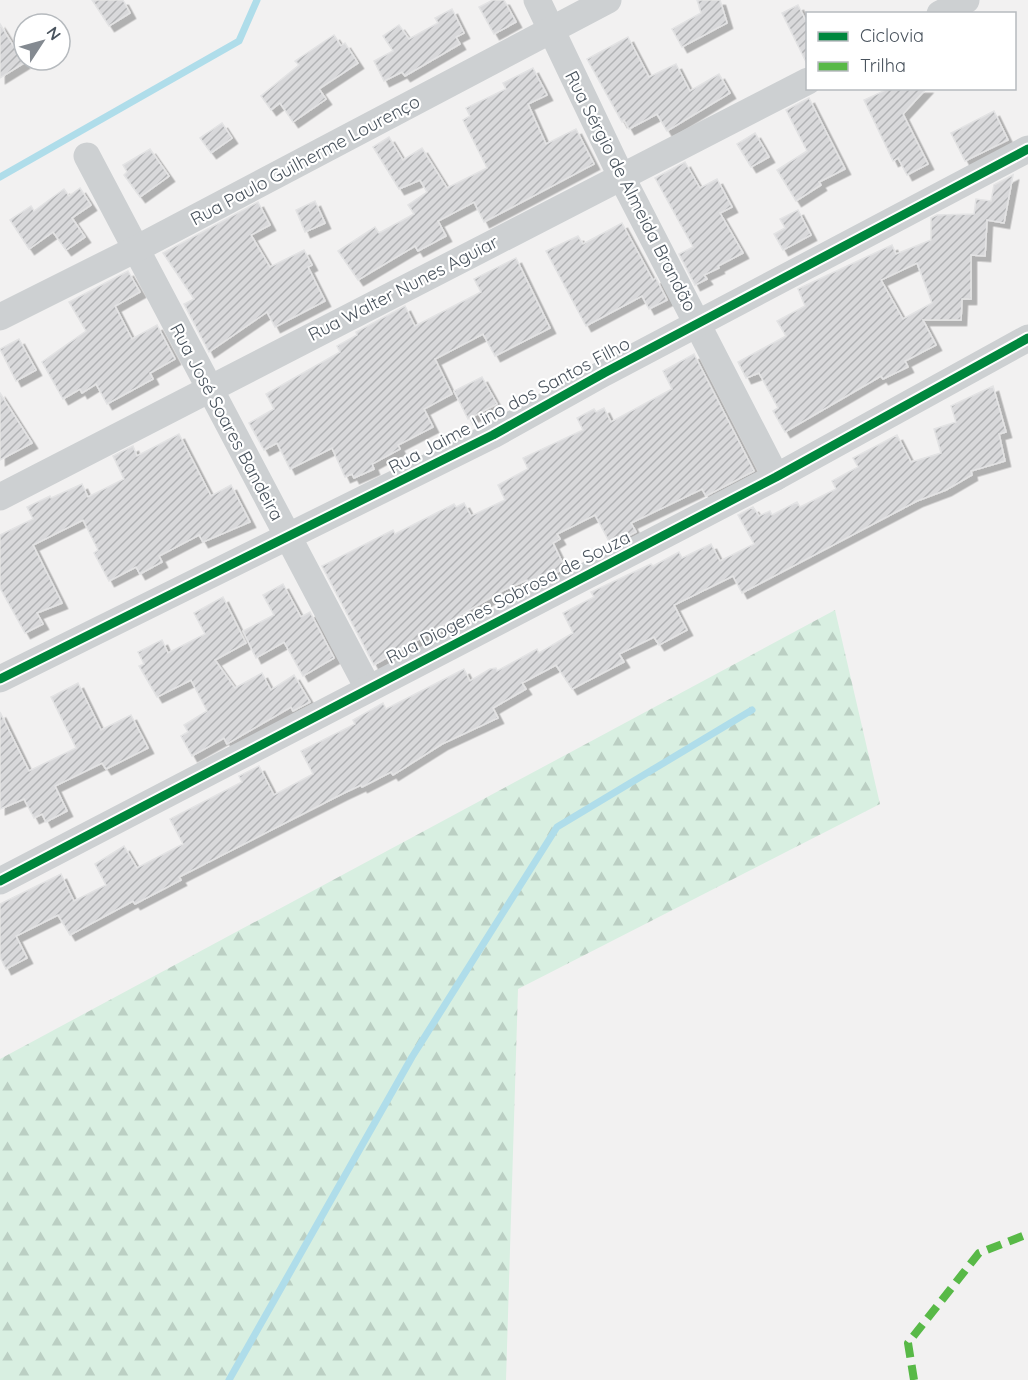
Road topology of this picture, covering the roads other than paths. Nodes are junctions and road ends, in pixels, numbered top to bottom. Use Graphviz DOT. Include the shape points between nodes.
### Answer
graph roads {
  1 [pos="537,0"];
  2 [pos="608,0"];
  3 [pos="966,0"];
  4 [pos="944,12"];
  5 [pos="551,30"];
  6 [pos="806,82"];
  7 [pos="1028,149"];
  8 [pos="87,156"];
  9 [pos="621,176"];
  10 [pos="136,249"];
  11 [pos="0,317"];
  12 [pos="698,324"];
  13 [pos="1028,338"];
  14 [pos="209,388"];
  15 [pos="776,477"];
  16 [pos="0,496"];
  17 [pos="286,536"];
  18 [pos="0,679"];
  19 [pos="368,688"];
  20 [pos="0,881"];
  1 -- 5 [label="street, Rua Sérgio de Almeida Brandão"];
  2 -- 5 [label="street, Rua Paulo Guilherme Lourenço"];
  3 -- 4 [label="street"];
  5 -- 9 [label="street, Rua Sérgio de Almeida Brandão"];
  5 -- 10 [label="street, Rua Paulo Guilherme Lourenço"];
  6 -- 9 [label="street, Rua Walter Nunes Aguiar"];
  7 -- 12 [label="street, Rua Jaime Lino dos Santos Filho"];
  8 -- 10 [label="street, Rua José Soares Bandeira"];
  9 -- 12 [label="street, Rua Sérgio de Almeida Brandão"];
  9 -- 14 [label="street, Rua Walter Nunes Aguiar"];
  10 -- 11 [label="street, Rua Paulo Guilherme Lourenço"];
  10 -- 14 [label="street, Rua José Soares Bandeira"];
  12 -- 15 [label="street, Rua Sérgio de Almeida Brandão"];
  12 -- 17 [label="street, Rua Jaime Lino dos Santos Filho" via="493,435"];
  13 -- 15 [label="street, Rua Diogenes Sobrosa de Souza"];
  14 -- 16 [label="street, Rua Walter Nunes Aguiar"];
  14 -- 17 [label="street, Rua José Soares Bandeira"];
  15 -- 19 [label="street, Rua Diogenes Sobrosa de Souza"];
  17 -- 18 [label="street, Rua Jaime Lino dos Santos Filho"];
  17 -- 19 [label="street, Rua José Soares Bandeira"];
  19 -- 20 [label="street, Rua Diogenes Sobrosa de Souza"];
}
